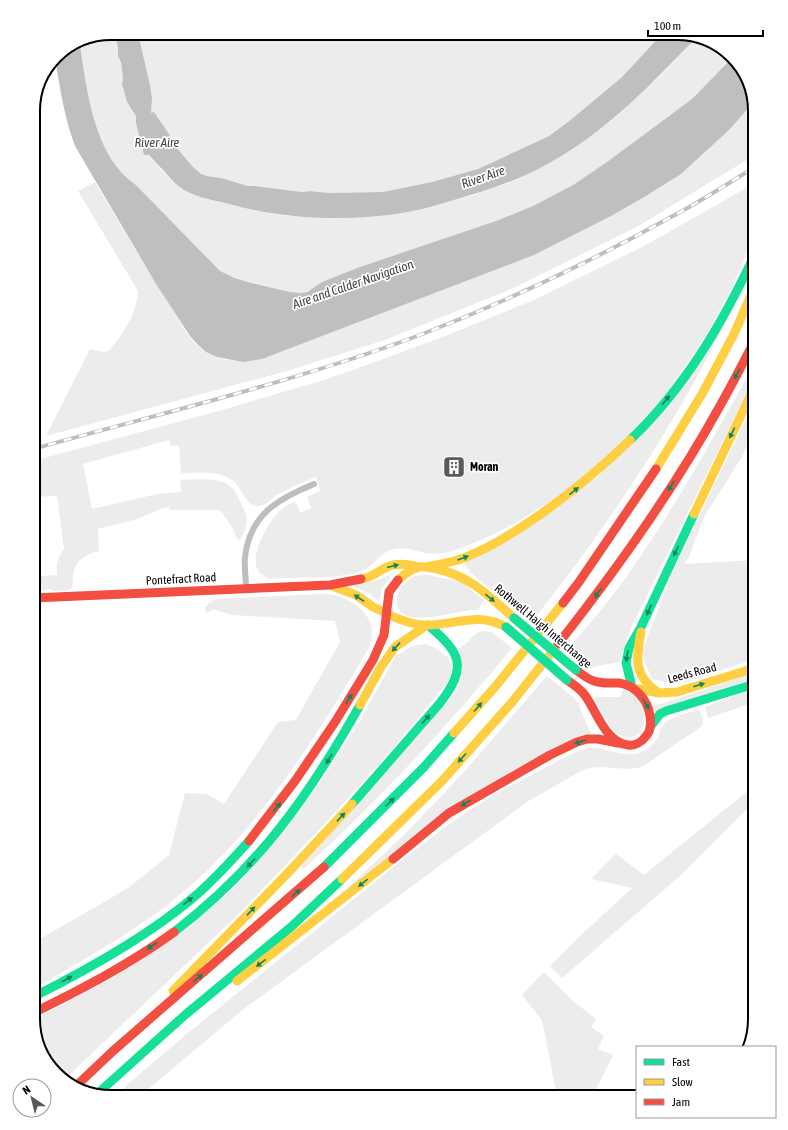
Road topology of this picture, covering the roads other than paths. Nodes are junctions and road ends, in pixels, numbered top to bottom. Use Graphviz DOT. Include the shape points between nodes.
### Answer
graph roads {
  1 [pos="748,270"];
  2 [pos="748,302"];
  3 [pos="748,353"];
  4 [pos="748,401"];
  5 [pos="314,484"];
  6 [pos="422,567"];
  7 [pos="330,585"];
  8 [pos="246,588"];
  9 [pos="40,598"];
  10 [pos="387,613"];
  11 [pos="428,625"];
  12 [pos="641,627"];
  13 [pos="748,670"];
  14 [pos="748,686"];
  15 [pos="633,688"];
  16 [pos="659,693"];
  17 [pos="650,727"];
  18 [pos="618,743"];
  19 [pos="40,993"];
  20 [pos="40,1010"];
  21 [pos="112,1051"];
  22 [pos="126,1067"];
  23 [pos="79,1083"];
  24 [pos="102,1090"];
  6 -- 1 [label="main road, one-way" via="468,556 525,525 573,491 617,453 658,411 696,361 738,293"];
  21 -- 2 [label="main road, one-way" via="336,857 424,767 495,687 579,582 652,476 702,394"];
  3 -- 22 [label="main road, one-way" via="721,405 670,489 598,594 513,701 442,780 350,872 291,927"];
  4 -- 12 [label="main road, one-way"];
  5 -- 8 [label="street" via="288,495 273,505 259,520 248,540 245,558"];
  7 -- 6 [label="main road, Pontefract Road, one-way" via="369,578 394,565"];
  6 -- 10 [label="main road" via="408,572 393,585 386,606"];
  6 -- 15 [label="main road, Rothwell Haigh Interchange, one-way, bridge" via="466,579 586,677 597,682"];
  7 -- 8 [label="main road, Pontefract Road"];
  10 -- 7 [label="main road, Pontefract Road, one-way" via="375,610 351,592"];
  8 -- 9 [label="main road, Pontefract Road"];
  10 -- 11 [label="main road, Rothwell Haigh Interchange" via="398,620"];
  19 -- 10 [label="main road, one-way" via="101,961 157,925 200,891 235,857 287,795 341,712 379,649"];
  11 -- 18 [label="main road, Rothwell Haigh Interchange, bridge" via="480,619 496,621 506,627 583,692 607,732"];
  11 -- 20 [label="main road, one-way" via="402,641 390,653 300,803 270,841 224,891 174,932 120,967"];
  21 -- 11 [label="main road, one-way" via="340,818 447,694 457,678 458,662 454,652"];
  12 -- 15 [label="main road, one-way" via="627,656 627,668"];
  12 -- 16 [label="main road" via="638,667 649,687"];
  16 -- 13 [label="main road, Leeds Road, one-way" via="677,692"];
  14 -- 17 [label="main road" via="666,711 660,714"];
  15 -- 16 [label="main road, Leeds Road"];
  15 -- 17 [label="main road, one-way" via="649,710"];
  17 -- 18 [label="main road" via="646,737 637,744"];
  18 -- 22 [label="main road, one-way" via="598,739 577,742 450,813"];
  21 -- 23 [label="main road"];
  22 -- 24 [label="main road"];
}
